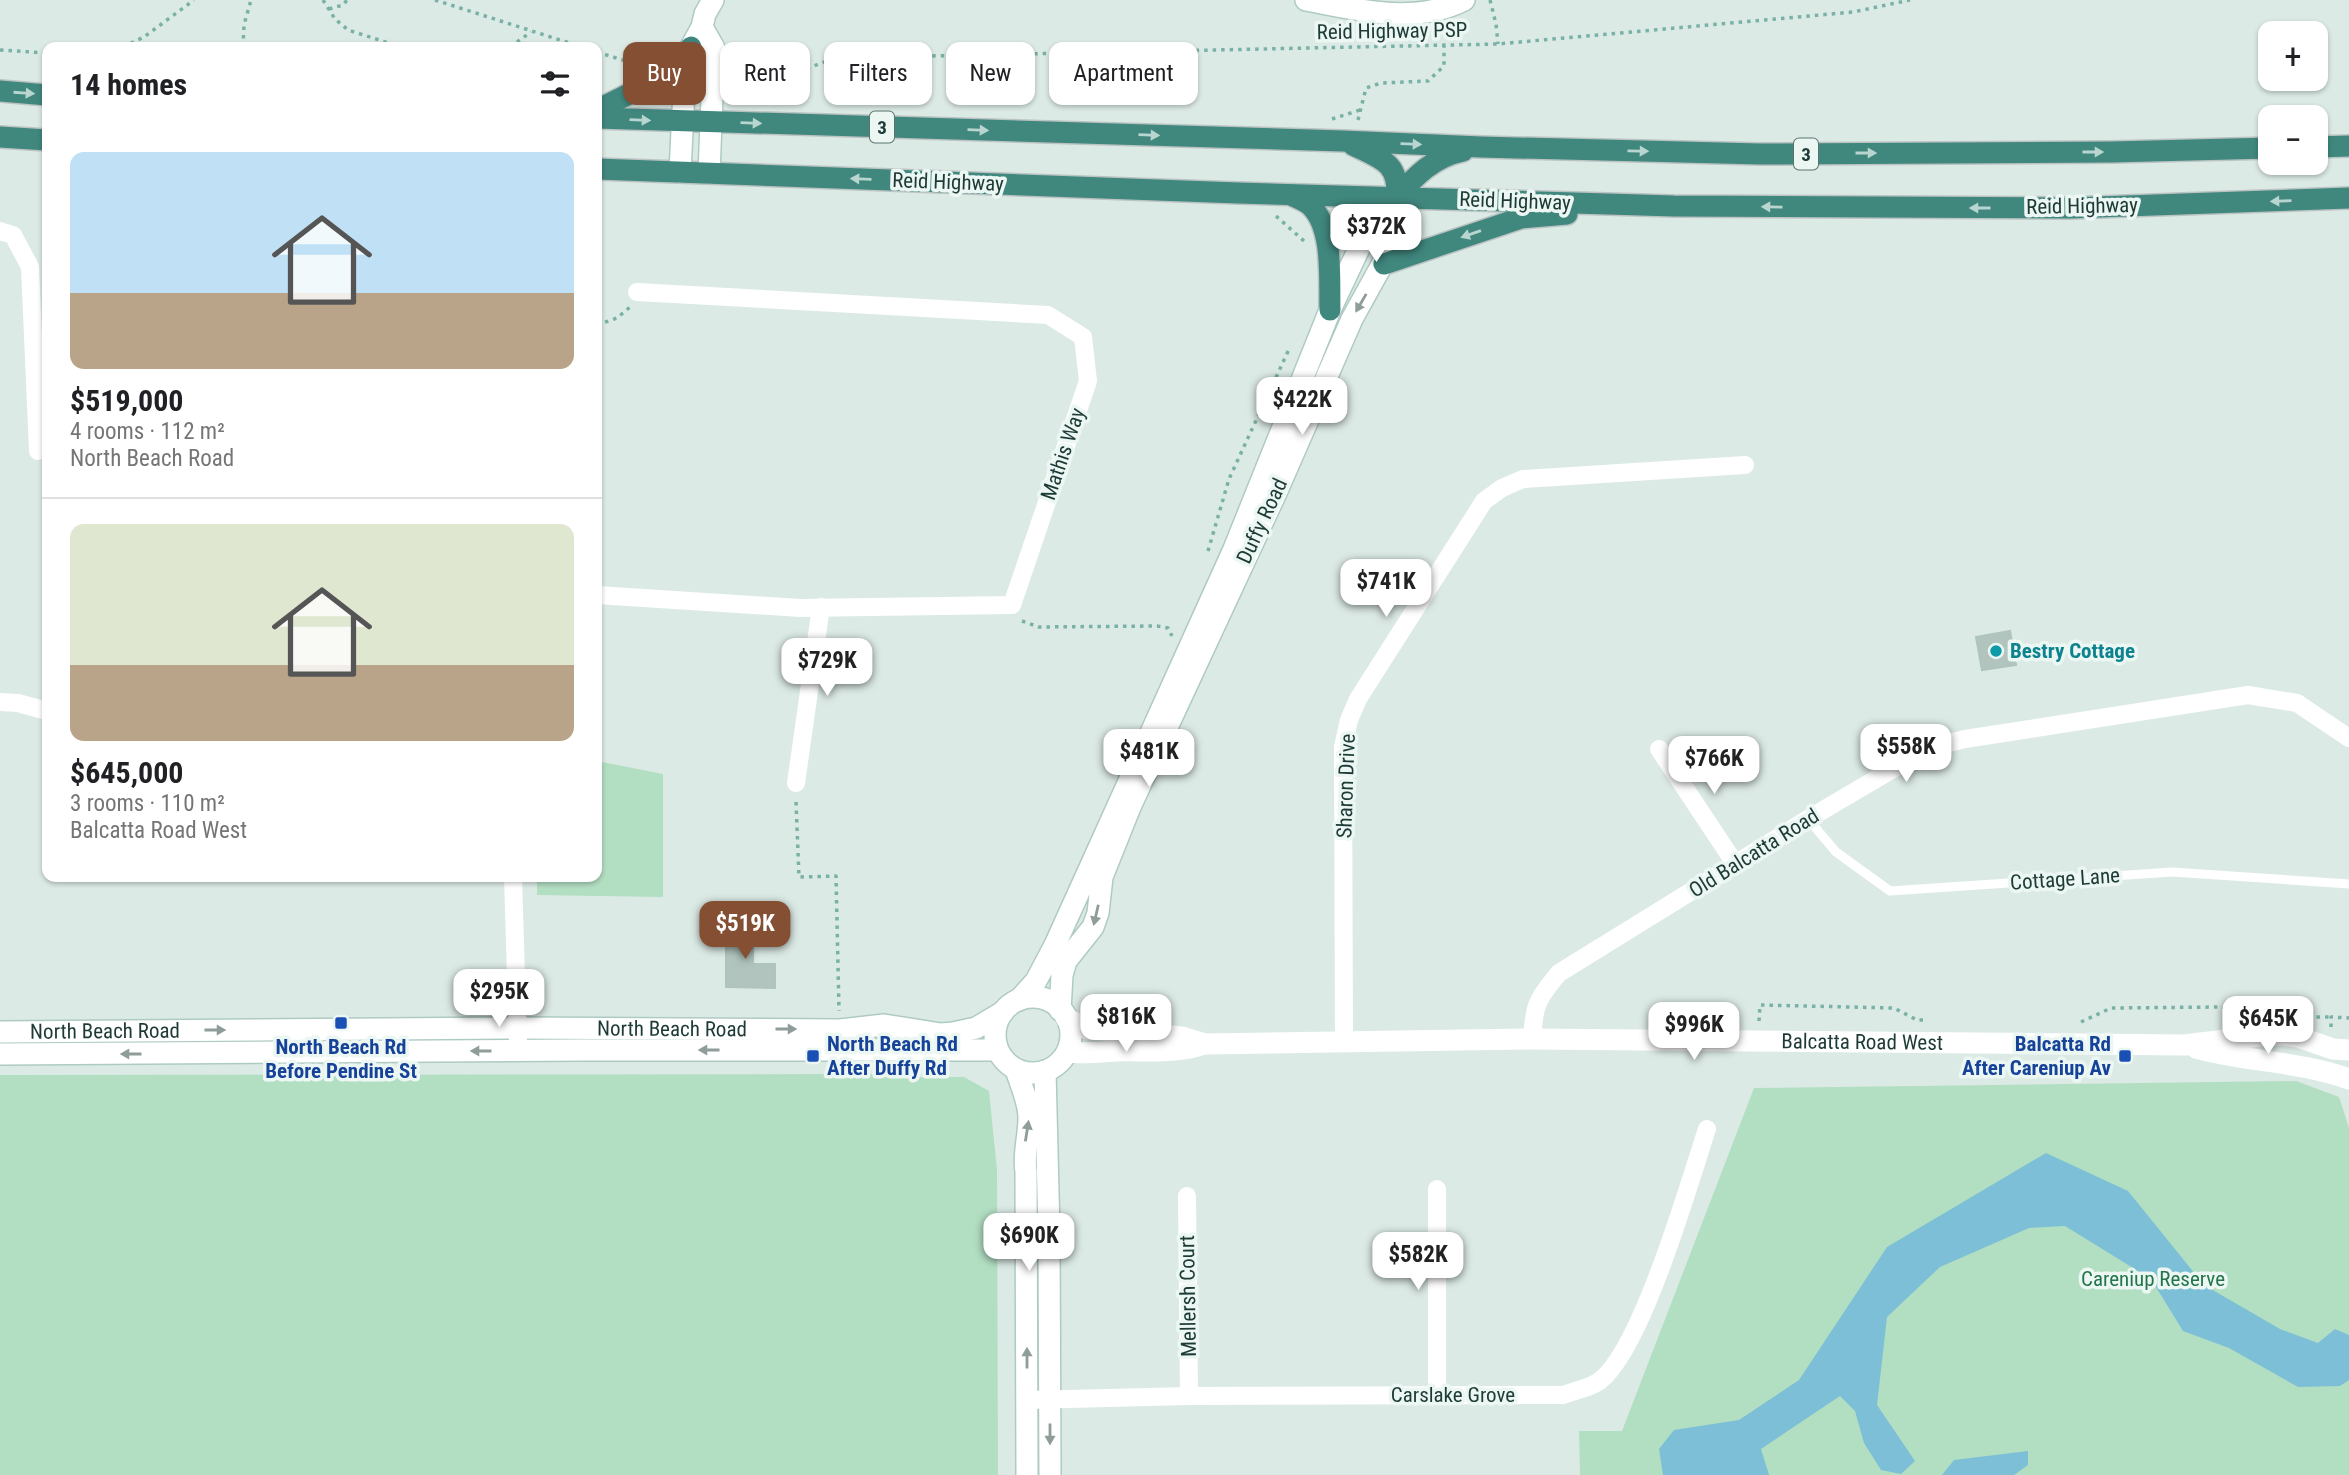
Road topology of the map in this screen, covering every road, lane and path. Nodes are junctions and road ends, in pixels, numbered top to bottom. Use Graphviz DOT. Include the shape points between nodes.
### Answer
graph roads {
  1 [pos="194,0"];
  2 [pos="251,0"];
  3 [pos="323,0"];
  4 [pos="347,0"];
  5 [pos="435,0"];
  6 [pos="713,0"];
  7 [pos="1316,0"];
  8 [pos="1464,0"];
  9 [pos="1490,0"];
  10 [pos="1910,0"];
  11 [pos="329,9"];
  12 [pos="702,27"];
  13 [pos="531,32"];
  14 [pos="134,42"];
  15 [pos="243,42"];
  16 [pos="385,42"];
  17 [pos="517,42"];
  18 [pos="565,42"];
  19 [pos="694,42"];
  20 [pos="1498,44"];
  21 [pos="0,50"];
  22 [pos="42,53"];
  23 [pos="602,54"];
  24 [pos="623,60"];
  25 [pos="713,90"];
  26 [pos="0,92"];
  27 [pos="42,95"];
  28 [pos="623,97"];
  29 [pos="684,105"];
  30 [pos="602,108"];
  31 [pos="602,118"];
  32 [pos="683,121"];
  33 [pos="712,122"];
  34 [pos="0,137"];
  35 [pos="42,140"];
  36 [pos="1343,141"];
  37 [pos="2349,146"];
  38 [pos="1481,147"];
  39 [pos="2328,147"];
  40 [pos="2258,148"];
  41 [pos="602,169"];
  42 [pos="680,172"];
  43 [pos="709,173"];
  44 [pos="1291,194"];
  45 [pos="1397,197"];
  46 [pos="2349,198"];
  47 [pos="1674,206"];
  48 [pos="0,231"];
  49 [pos="1384,264"];
  50 [pos="637,292"];
  51 [pos="1330,310"];
  52 [pos="602,322"];
  53 [pos="38,451"];
  54 [pos="1745,465"];
  55 [pos="602,595"];
  56 [pos="1012,605"];
  57 [pos="821,607"];
  58 [pos="1181,667"];
  59 [pos="0,702"];
  60 [pos="42,710"];
  61 [pos="2349,738"];
  62 [pos="1659,748"];
  63 [pos="796,783"];
  64 [pos="1808,819"];
  65 [pos="1736,865"];
  66 [pos="513,882"];
  67 [pos="2349,884"];
  68 [pos="1011,1006"];
  69 [pos="839,1013"];
  70 [pos="1063,1014"];
  71 [pos="2266,1014"];
  72 [pos="2304,1017"];
  73 [pos="2330,1017"];
  74 [pos="1930,1020"];
  75 [pos="2079,1023"];
  76 [pos="517,1028"];
  77 [pos="0,1032"];
  78 [pos="1532,1039"];
  79 [pos="1758,1041"];
  80 [pos="1344,1042"];
  81 [pos="1204,1044"];
  82 [pos="2184,1045"];
  83 [pos="518,1050"];
  84 [pos="997,1050"];
  85 [pos="2349,1050"];
  86 [pos="1067,1052"];
  87 [pos="0,1054"];
  88 [pos="1016,1070"];
  89 [pos="1045,1071"];
  90 [pos="2349,1079"];
  91 [pos="1707,1129"];
  92 [pos="1437,1189"];
  93 [pos="1187,1196"];
  94 [pos="1437,1395"];
  95 [pos="1189,1396"];
  96 [pos="1051,1400"];
  97 [pos="1027,1401"];
  98 [pos="1027,1475"];
  99 [pos="1050,1475"];
  1 -- 14 [label="path"];
  2 -- 15 [label="path"];
  3 -- 11 [label="path"];
  4 -- 11 [label="path"];
  5 -- 13 [label="path"];
  6 -- 12 [label="main road"];
  7 -- 8 [label="main road" via="1383,14 1419,14"];
  9 -- 20 [label="path"];
  10 -- 20 [label="path, Reid Highway PSP" via="1853,12"];
  11 -- 16 [label="path" via="348,30"];
  12 -- 19 [label="main road"];
  12 -- 25 [label="main road" via="714,48"];
  13 -- 17 [label="path"];
  13 -- 18 [label="path"];
  20 -- 25 [label="path, Reid Highway PSP" via="835,58 789,75"];
  21 -- 22 [label="path"];
  23 -- 24 [label="path"];
  25 -- 33 [label="main road"];
  26 -- 27 [label="highway, one-way"];
  28 -- 30 [label="highway"];
  29 -- 32 [label="main road"];
  31 -- 32 [label="highway, 3, one-way"];
  32 -- 33 [label="highway, 3"];
  32 -- 42 [label="main road"];
  33 -- 36 [label="highway, 3, one-way"];
  33 -- 43 [label="main road"];
  34 -- 35 [label="highway"];
  36 -- 38 [label="highway, 3, one-way"];
  36 -- 45 [label="highway" via="1391,167 1398,181"];
  37 -- 39 [label="highway"];
  38 -- 40 [label="highway, 3, one-way" via="1760,154"];
  38 -- 45 [label="highway" via="1431,163"];
  41 -- 42 [label="highway, Reid Highway"];
  42 -- 43 [label="highway, Reid Highway"];
  44 -- 43 [label="highway, Reid Highway, one-way"];
  44 -- 45 [label="highway, Reid Highway"];
  44 -- 51 [label="highway" via="1310,205 1319,218 1329,254"];
  45 -- 47 [label="highway, Reid Highway"];
  45 -- 49 [label="main road, Duffy Road" via="1400,232"];
  45 -- 51 [label="main road, Duffy Road" via="1372,221"];
  46 -- 47 [label="highway, Reid Highway, one-way" via="2070,208"];
  47 -- 49 [label="highway, one-way" via="1521,218"];
  48 -- 53 [label="street" via="13,234 30,267"];
  49 -- 70 [label="main road, Duffy Road, one-way" via="1352,319 1130,807 1102,877 1093,927 1066,961"];
  50 -- 52 [label="path" via="623,313"];
  50 -- 56 [label="street, Mathis Way" via="1048,315 1083,337 1088,382"];
  51 -- 58 [label="main road, Duffy Road"];
  54 -- 80 [label="street, Sharon Drive" via="1523,479 1484,501 1349,720 1343,747"];
  55 -- 57 [label="street"];
  56 -- 57 [label="street"];
  56 -- 58 [label="path" via="1021,621 1039,627 1168,628 1173,657"];
  57 -- 63 [label="street"];
  58 -- 68 [label="main road, Duffy Road" via="1055,945 1036,981"];
  59 -- 60 [label="street"];
  61 -- 64 [label="street, Old Balcatta Road" via="2297,703 2248,695 1936,746"];
  62 -- 65 [label="street"];
  63 -- 69 [label="path" via="799,877 836,876"];
  64 -- 65 [label="street, Old Balcatta Road"];
  64 -- 67 [label="lane, Cottage Lane" via="1836,852 1890,891 2172,872"];
  65 -- 78 [label="street, Old Balcatta Road" via="1559,972 1541,993"];
  66 -- 76 [label="street"];
  68 -- 70 [label="main road" via="1042,999"];
  76 -- 68 [label="main road, North Beach Road, one-way" via="840,1030 884,1025 941,1034 976,1028"];
  68 -- 84 [label="main road" via="995,1030"];
  70 -- 81 [label="main road, Balcatta Road West" via="1087,1028 1182,1037"];
  70 -- 86 [label="main road" via="1070,1029"];
  71 -- 75 [label="path" via="2220,1007 2111,1008"];
  72 -- 73 [label="path"];
  74 -- 79 [label="path" via="1917,1020 1894,1008 1760,1005"];
  77 -- 76 [label="main road, North Beach Road, one-way"];
  76 -- 83 [label="street"];
  78 -- 79 [label="main road, Balcatta Road West"];
  78 -- 80 [label="main road, Balcatta Road West"];
  79 -- 82 [label="main road, Balcatta Road West"];
  80 -- 81 [label="main road, Balcatta Road West"];
  81 -- 86 [label="main road, Balcatta Road West" via="1185,1051"];
  82 -- 85 [label="main road, Balcatta Road West" via="2282,1035"];
  82 -- 90 [label="main road, Balcatta Road West"];
  84 -- 83 [label="main road, North Beach Road, one-way"];
  83 -- 87 [label="main road, North Beach Road, one-way"];
  84 -- 88 [label="main road"];
  86 -- 89 [label="main road"];
  88 -- 89 [label="main road"];
  97 -- 88 [label="main road, one-way" via="1024,1157 1029,1119"];
  89 -- 96 [label="main road"];
  91 -- 94 [label="street, Carslake Grove" via="1661,1266 1625,1352 1598,1382 1563,1395"];
  92 -- 94 [label="street"];
  93 -- 95 [label="street, Mellersh Court"];
  94 -- 95 [label="street, Carslake Grove"];
  95 -- 96 [label="street, Carslake Grove"];
  96 -- 97 [label="street, Carslake Grove"];
  96 -- 99 [label="main road, one-way"];
  97 -- 98 [label="main road"];
}
